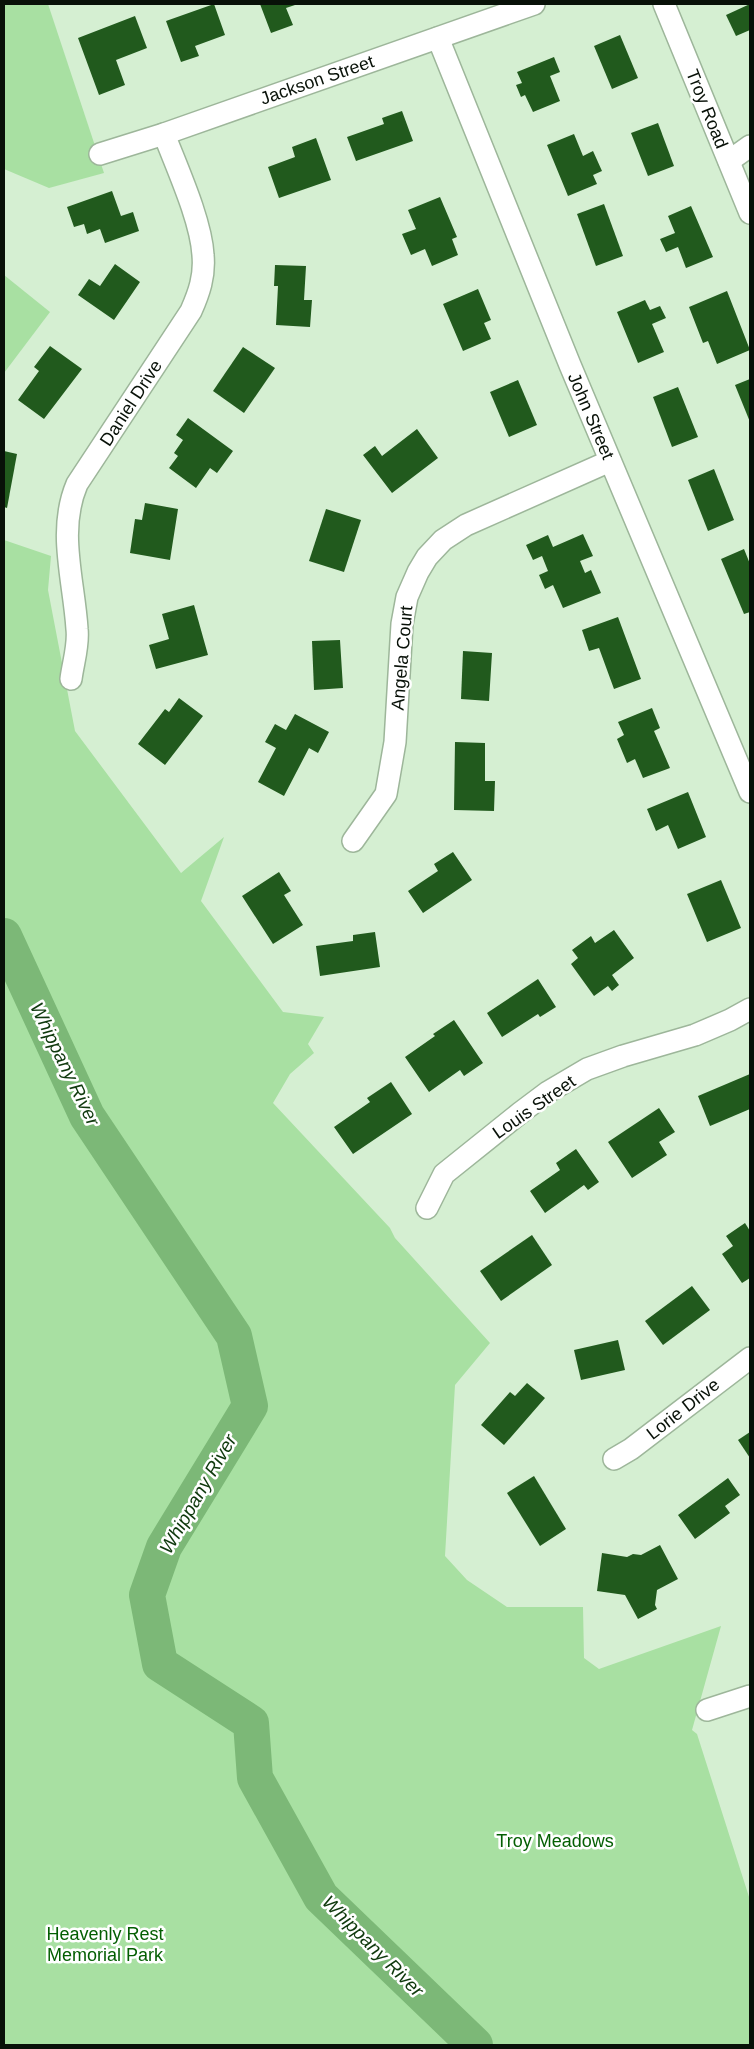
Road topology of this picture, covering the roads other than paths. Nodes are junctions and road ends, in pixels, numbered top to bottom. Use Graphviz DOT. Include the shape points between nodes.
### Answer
graph roads {
  1 [pos="534,4"];
  2 [pos="664,4"];
  3 [pos="438,38"];
  4 [pos="164,134"];
  5 [pos="750,146"];
  6 [pos="100,154"];
  7 [pos="728,161"];
  8 [pos="750,213"];
  9 [pos="610,461"];
  10 [pos="71,679"];
  11 [pos="750,792"];
  12 [pos="353,841"];
  13 [pos="750,1008"];
  14 [pos="426,1208"];
  15 [pos="750,1358"];
  16 [pos="614,1459"];
  17 [pos="750,1696"];
  18 [pos="708,1710"];
  1 -- 3 [label="street, Jackson Street"];
  2 -- 7 [label="street, Troy Road"];
  3 -- 4 [label="street, Jackson Street"];
  3 -- 9 [label="street, John Street"];
  4 -- 6 [label="street, Jackson Street"];
  4 -- 10 [label="street, Daniel Drive" via="202,242 202,283 191,311 72,496 66,523 78,632"];
  5 -- 7 [label="street"];
  7 -- 8 [label="street, Troy Road"];
  9 -- 11 [label="street, John Street"];
  9 -- 12 [label="street, Angela Court" via="466,525 443,540 427,557 407,597 402,624 395,742 386,794"];
  13 -- 14 [label="street, Louis Street" via="694,1035 588,1069 548,1092 444,1174"];
  15 -- 16 [label="street, Lorie Drive"];
  17 -- 18 [label="street"];
}
